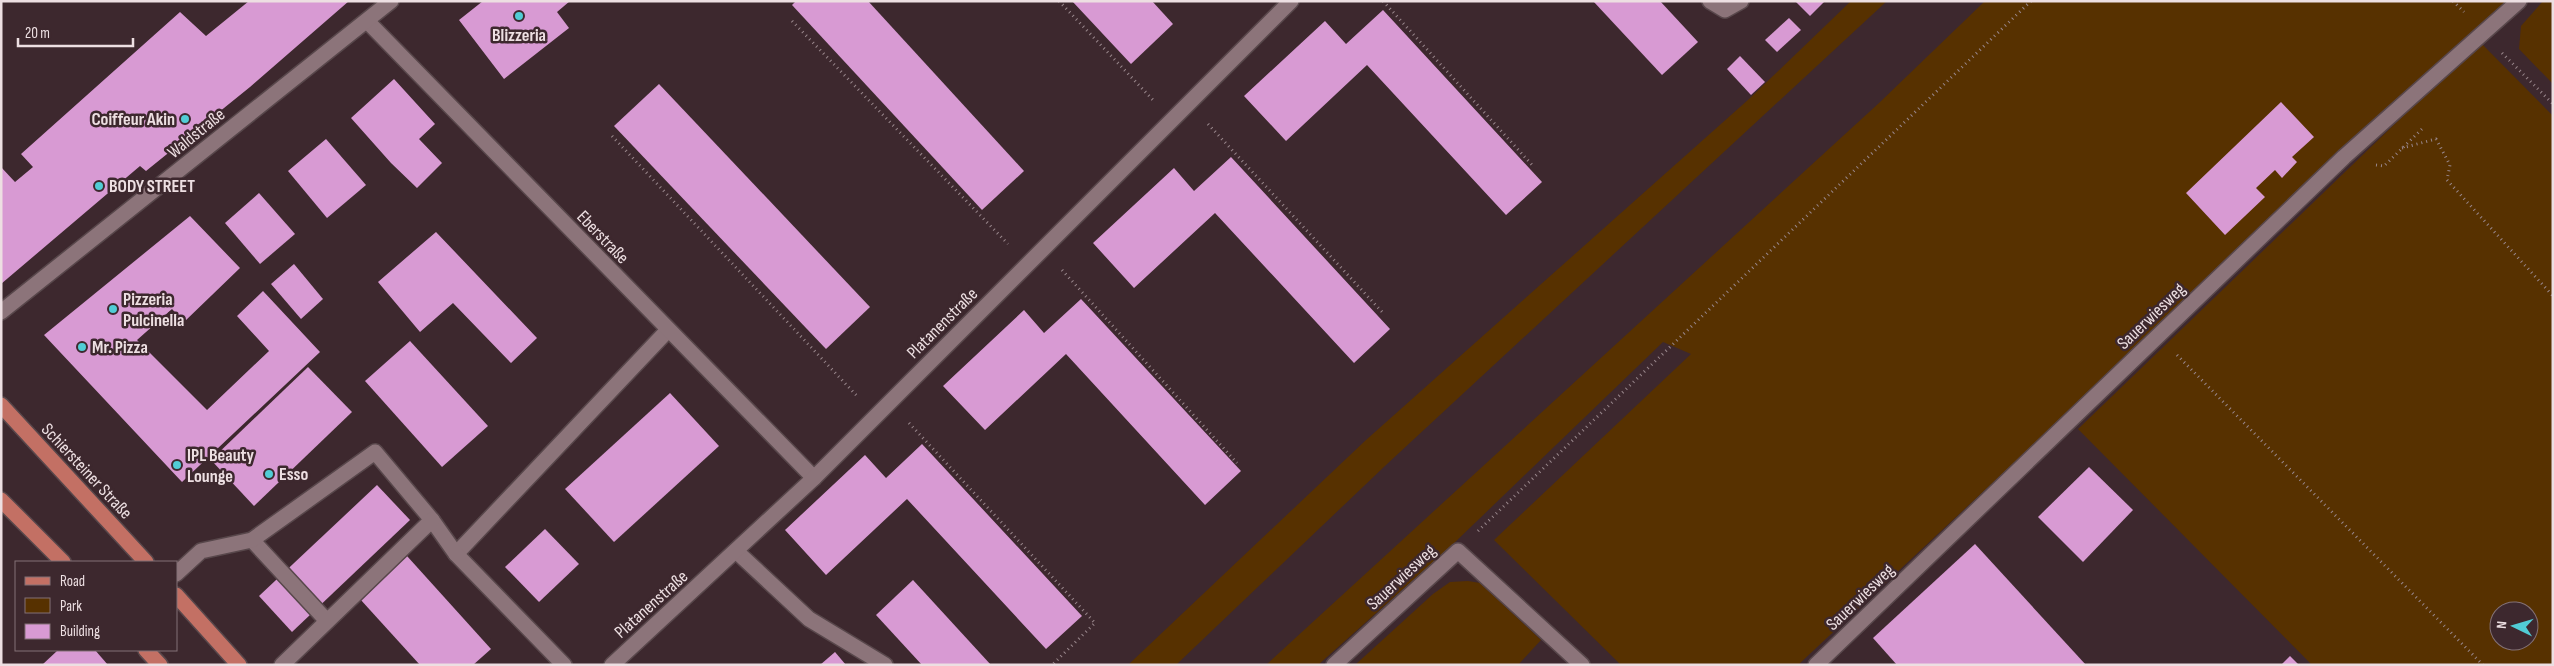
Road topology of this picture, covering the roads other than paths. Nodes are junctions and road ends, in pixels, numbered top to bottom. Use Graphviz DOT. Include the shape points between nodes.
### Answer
graph roads {
  1 [pos="391,1"];
  2 [pos="1291,1"];
  3 [pos="1710,1"];
  4 [pos="1742,1"];
  5 [pos="2519,1"];
  6 [pos="367,21"];
  7 [pos="1,312"];
  8 [pos="668,330"];
  9 [pos="1,405"];
  10 [pos="814,478"];
  11 [pos="1,500"];
  12 [pos="432,520"];
  13 [pos="252,540"];
  14 [pos="736,551"];
  15 [pos="456,554"];
  16 [pos="62,561"];
  17 [pos="145,561"];
  18 [pos="178,572"];
  19 [pos="178,597"];
  20 [pos="327,621"];
  21 [pos="147,651"];
  22 [pos="160,665"];
  23 [pos="239,665"];
  24 [pos="282,665"];
  25 [pos="564,665"];
  26 [pos="612,665"];
  27 [pos="885,665"];
  28 [pos="1334,665"];
  29 [pos="1582,665"];
  30 [pos="1816,665"];
  1 -- 6 [label="street, Waldstraße"];
  2 -- 10 [label="street, Platanenstraße"];
  3 -- 4 [label="street" via="1725,10"];
  5 -- 30 [label="street, Sauerwiesweg" via="2344,157"];
  6 -- 7 [label="street, Waldstraße"];
  6 -- 8 [label="street, Eberstraße"];
  8 -- 10 [label="street, Eberstraße"];
  8 -- 15 [label="street"];
  9 -- 17 [label="main road, Schiersteiner Straße"];
  10 -- 14 [label="street, Platanenstraße"];
  11 -- 16 [label="main road"];
  12 -- 13 [label="street" via="375,452"];
  12 -- 15 [label="street"];
  12 -- 20 [label="street"];
  13 -- 18 [label="street" via="201,551"];
  13 -- 20 [label="street"];
  14 -- 26 [label="street, Platanenstraße"];
  14 -- 27 [label="street" via="809,619"];
  15 -- 25 [label="street"];
  19 -- 23 [label="main road"];
  20 -- 24 [label="street"];
  21 -- 22 [label="main road"];
  28 -- 29 [label="street, Sauerwiesweg" via="1458,550"];
}
